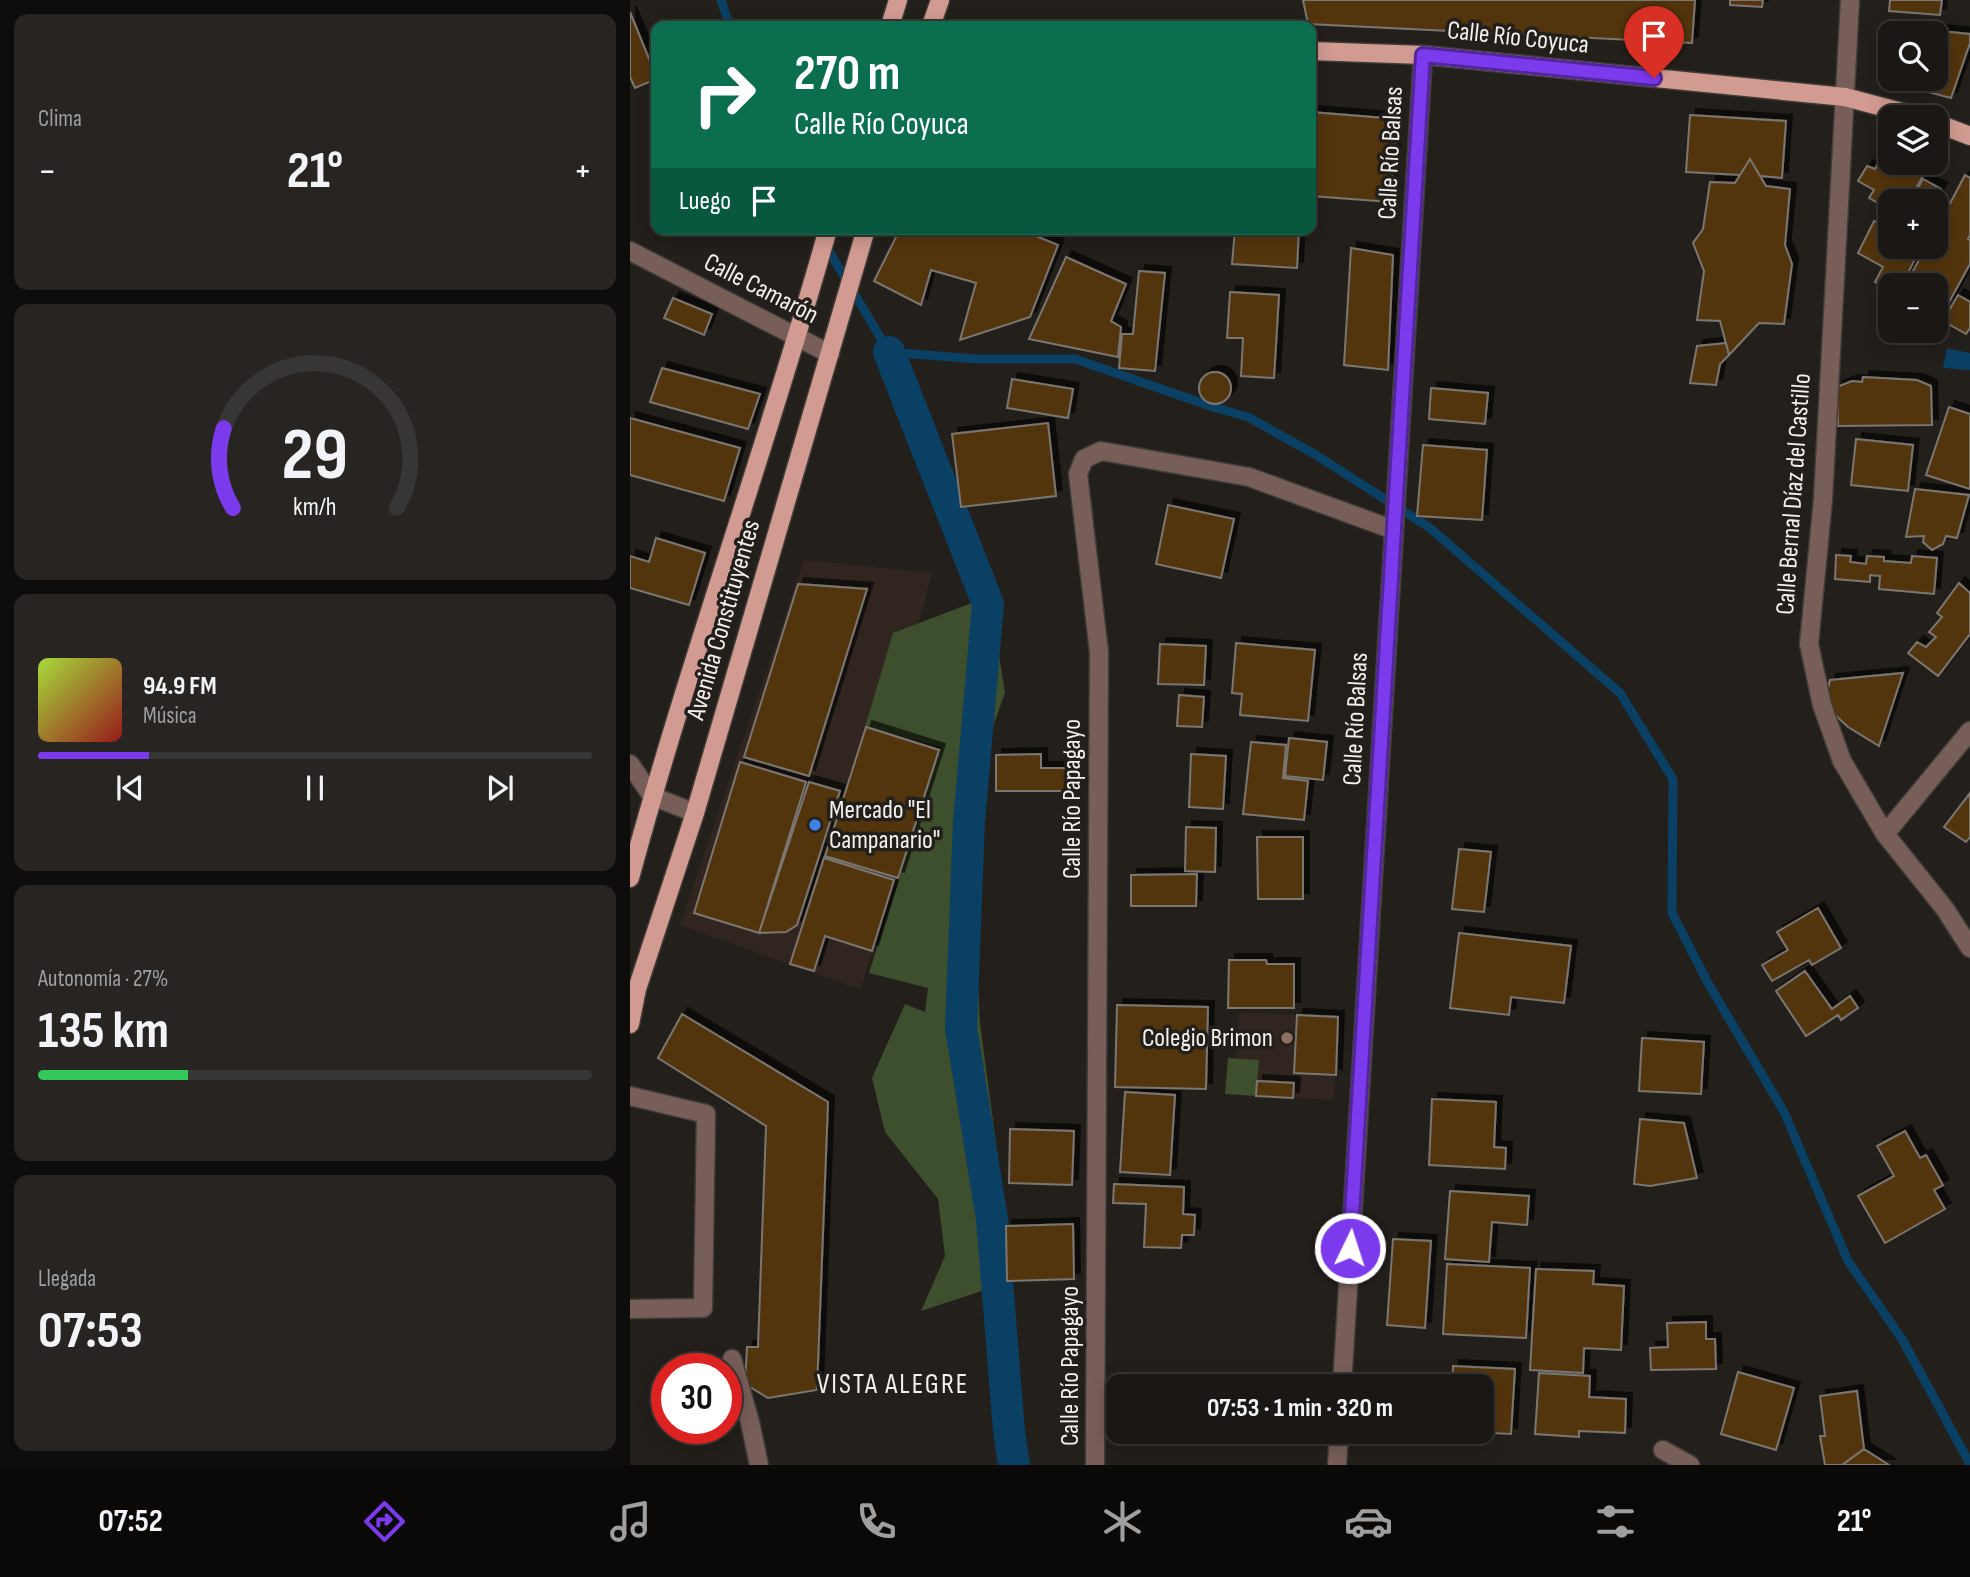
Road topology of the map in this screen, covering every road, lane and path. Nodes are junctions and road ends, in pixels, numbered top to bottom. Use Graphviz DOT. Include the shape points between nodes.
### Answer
graph roads {
  1 [pos="898,0"];
  2 [pos="940,0"];
  3 [pos="1850,0"];
  4 [pos="892,21"];
  5 [pos="934,21"];
  6 [pos="1316,51"];
  7 [pos="1423,55"];
  8 [pos="1845,97"];
  9 [pos="1878,106"];
  10 [pos="1948,128"];
  11 [pos="1970,136"];
  12 [pos="826,235"];
  13 [pos="864,235"];
  14 [pos="630,251"];
  15 [pos="797,338"];
  16 [pos="830,354"];
  17 [pos="1394,530"];
  18 [pos="1970,731"];
  19 [pos="630,764"];
  20 [pos="652,796"];
  21 [pos="695,813"];
  22 [pos="1885,834"];
  23 [pos="630,878"];
  24 [pos="1970,948"];
  25 [pos="630,1024"];
  26 [pos="630,1096"];
  27 [pos="630,1309"];
  28 [pos="1343,1374"];
  29 [pos="742,1394"];
  30 [pos="1338,1444"];
  31 [pos="1663,1450"];
  32 [pos="759,1465"];
  33 [pos="1096,1465"];
  34 [pos="1337,1465"];
  35 [pos="1690,1465"];
  1 -- 4 [label="main road"];
  2 -- 5 [label="main road"];
  3 -- 8 [label="street, Calle Bernal Díaz del Castillo"];
  6 -- 7 [label="main road, Calle Río Coyuca"];
  7 -- 8 [label="main road, Calle Río Coyuca"];
  7 -- 17 [label="street, Calle Río Balsas"];
  8 -- 9 [label="main road, Calle Río Coyuca"];
  8 -- 22 [label="street, Calle Bernal Díaz del Castillo" via="1824,499 1809,644 1822,705 1842,761"];
  10 -- 11 [label="main road"];
  12 -- 15 [label="main road, Avenida Constituyentes"];
  13 -- 16 [label="main road, Avenida Constituyentes"];
  14 -- 15 [label="street, Calle Camarón"];
  15 -- 16 [label="street, Calle Camarón"];
  15 -- 20 [label="main road, Avenida Constituyentes"];
  16 -- 21 [label="main road, Avenida Constituyentes"];
  17 -- 28 [label="street, Calle Río Balsas"];
  17 -- 33 [label="street, Calle Río Papagayo" via="1249,477 1101,451 1084,459 1078,474 1099,652"];
  18 -- 22 [label="street"];
  19 -- 20 [label="street"];
  20 -- 21 [label="street"];
  20 -- 23 [label="main road, Avenida Constituyentes"];
  21 -- 25 [label="main road, Avenida Constituyentes" via="637,989"];
  22 -- 24 [label="street, Calle Bernal Díaz del Castillo"];
  26 -- 27 [label="street" via="706,1114 703,1308"];
  29 -- 32 [label="street"];
  30 -- 34 [label="street"];
  31 -- 35 [label="street"];
}
